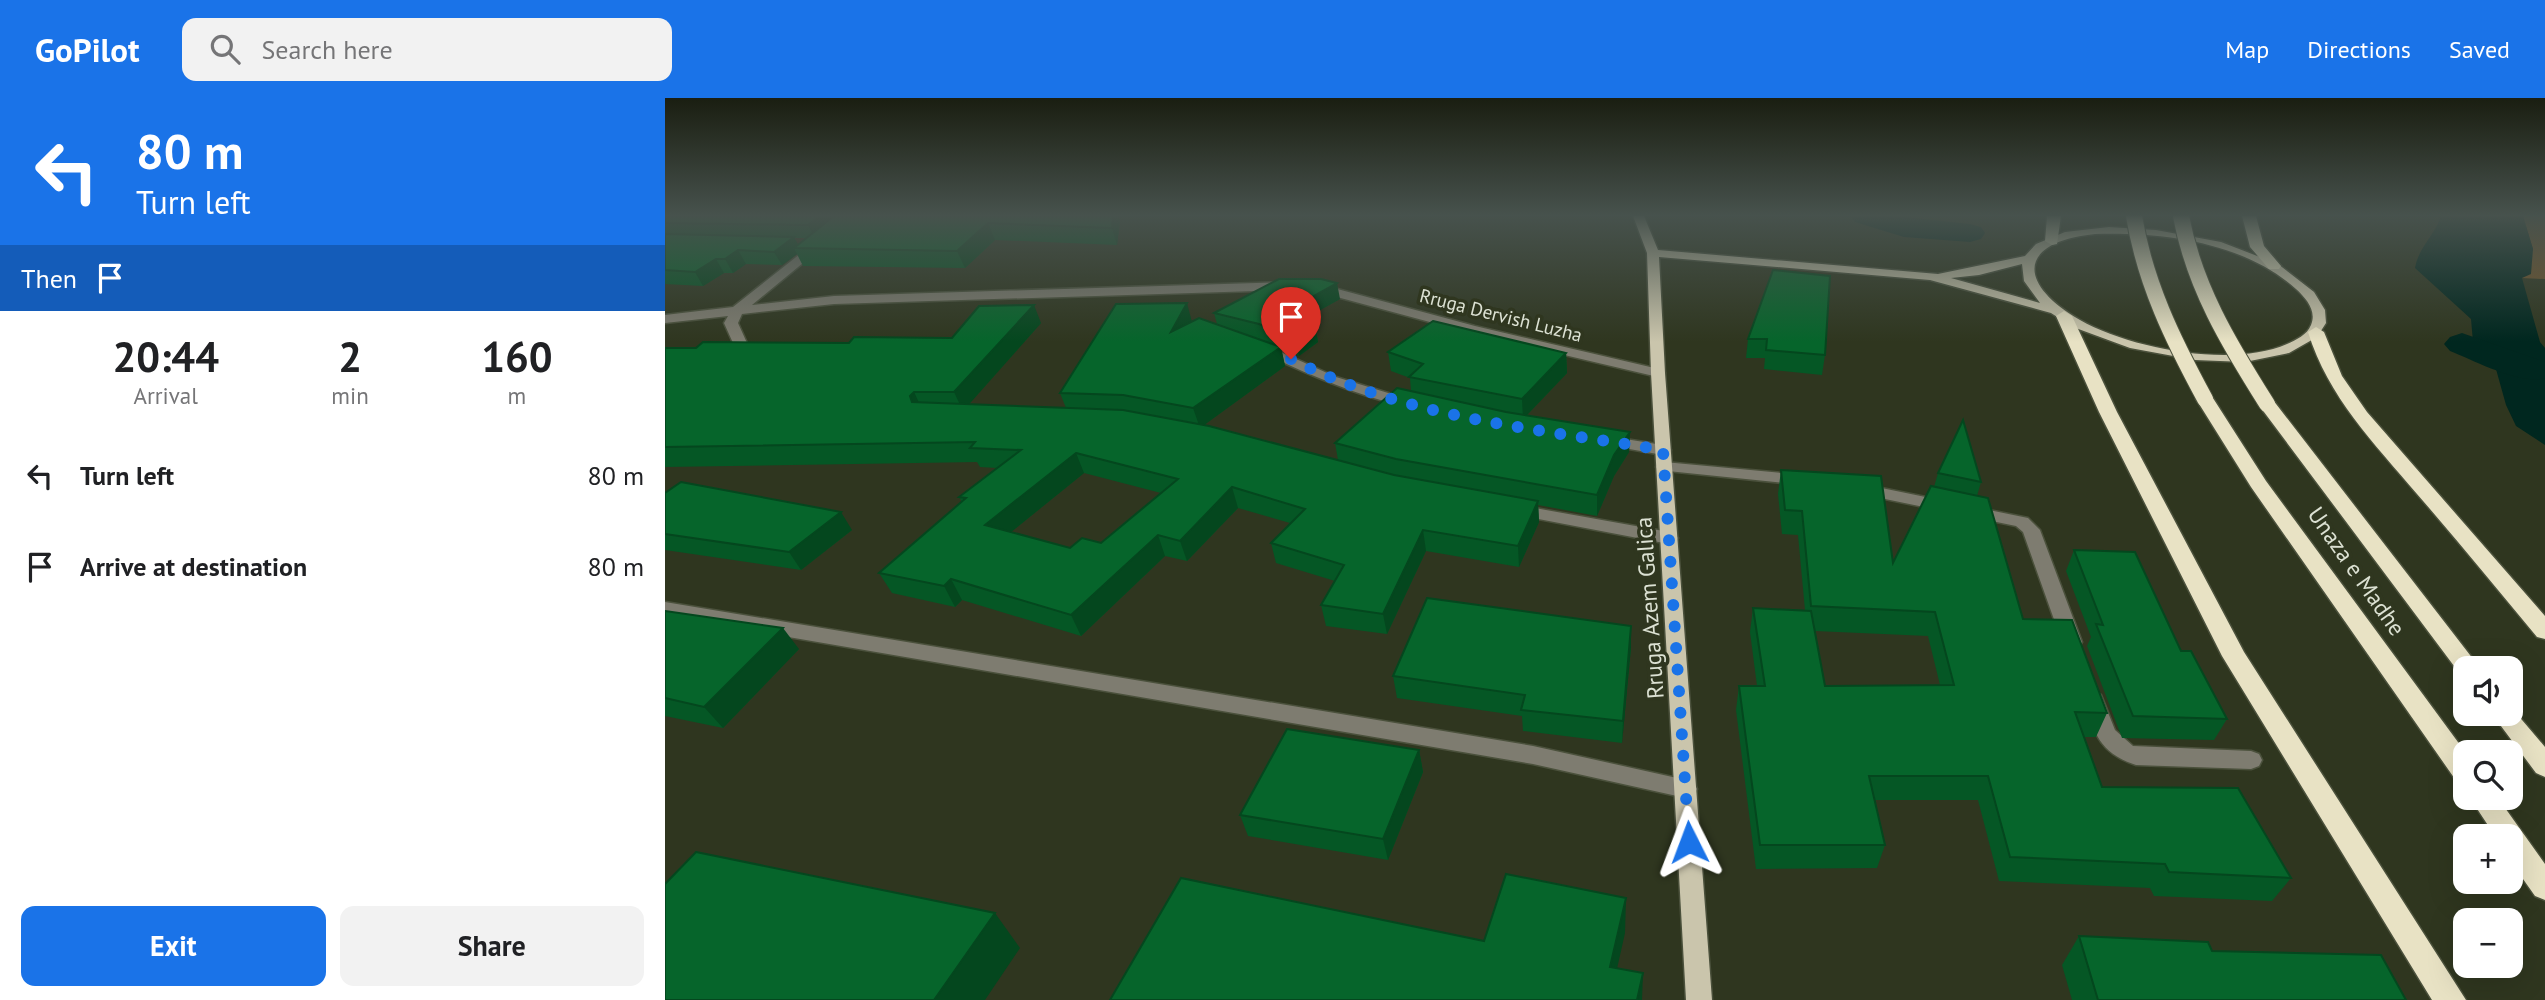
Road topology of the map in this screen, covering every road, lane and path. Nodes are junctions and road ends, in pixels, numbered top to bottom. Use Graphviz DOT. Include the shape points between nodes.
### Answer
graph roads {
  1 [pos="803,258"];
  2 [pos="1653,258"];
  3 [pos="1714,258"];
  4 [pos="2031,258"];
  5 [pos="2141,258"];
  6 [pos="2190,258"];
  7 [pos="2253,258"];
  8 [pos="2267,258"];
  9 [pos="2274,266"];
  10 [pos="1930,276"];
  11 [pos="738,310"];
  12 [pos="2064,316"];
  13 [pos="665,319"];
  14 [pos="2316,332"];
  15 [pos="740,343"];
  16 [pos="1246,343"];
  17 [pos="1658,373"];
  18 [pos="1423,407"];
  19 [pos="1585,437"];
  20 [pos="1664,458"];
  21 [pos="1822,483"];
  22 [pos="1846,487"];
  23 [pos="1507,507"];
  24 [pos="1669,538"];
  25 [pos="665,610"];
  26 [pos="2545,631"];
  27 [pos="2459,656"];
  28 [pos="2078,658"];
  29 [pos="2088,683"];
  30 [pos="2513,726"];
  31 [pos="2453,756"];
  32 [pos="2251,760"];
  33 [pos="2545,766"];
  34 [pos="1686,789"];
  35 [pos="2523,856"];
  36 [pos="2545,887"];
  37 [pos="1699,1000"];
  38 [pos="2451,1000"];
  1 -- 11 [label="street"];
  2 -- 17 [label="main road, Rruga Azem Galica"];
  3 -- 10 [label="main road"];
  4 -- 10 [label="main road" via="1979,271"];
  4 -- 12 [label="main road" via="2027,268 2030,283"];
  5 -- 31 [label="highway, Unaza e Madhe, bridge" via="2161,316 2206,399 2266,494"];
  6 -- 27 [label="highway, Unaza e Madhe, bridge" via="2231,346 2267,404"];
  7 -- 9 [label="main road"];
  8 -- 9 [label="highway"];
  9 -- 14 [label="main road" via="2315,301 2320,317"];
  10 -- 12 [label="main road"];
  11 -- 13 [label="street, Rruga Dervish Luzha"];
  11 -- 15 [label="street" via="731,323"];
  11 -- 17 [label="street, Rruga Dervish Luzha" via="834,300 1303,286"];
  12 -- 14 [label="main road" via="2127,343 2207,358 2277,354 2302,345"];
  12 -- 38 [label="highway" via="2108,412 2234,656"];
  14 -- 26 [label="highway" via="2331,373 2364,419"];
  16 -- 18 [label="street" via="1331,380"];
  17 -- 20 [label="main road, Rruga Azem Galica"];
  19 -- 20 [label="street"];
  20 -- 21 [label="street"];
  20 -- 24 [label="main road, Rruga Azem Galica"];
  22 -- 28 [label="street" via="2022,522 2031,530"];
  23 -- 24 [label="street"];
  24 -- 34 [label="main road, Rruga Azem Galica"];
  25 -- 34 [label="street" via="1520,753"];
  29 -- 32 [label="street" via="2112,746 2121,752"];
  30 -- 33 [label="highway"];
  34 -- 37 [label="main road, Rruga Azem Galica"];
  35 -- 36 [label="highway"];
}
